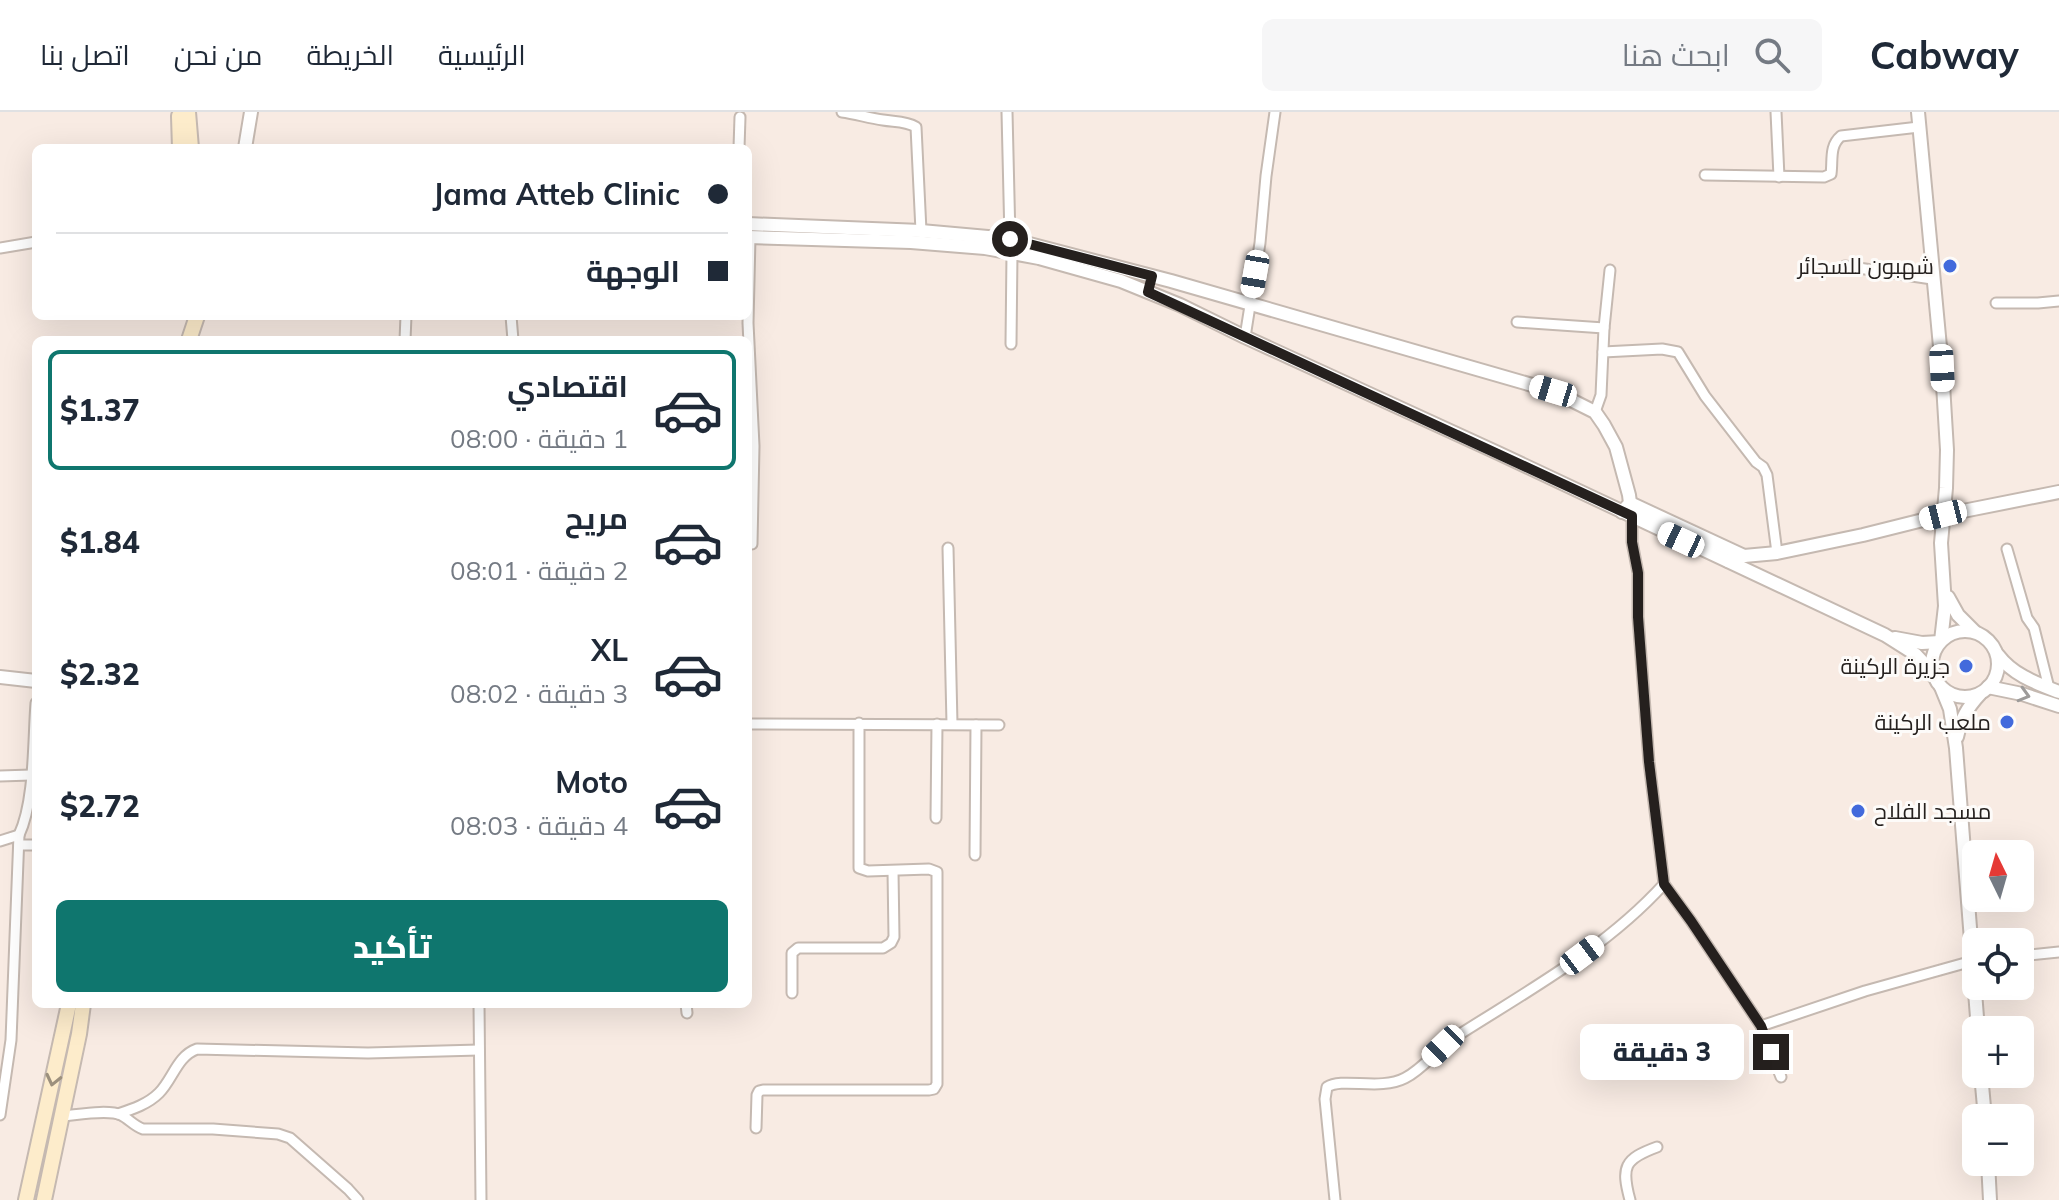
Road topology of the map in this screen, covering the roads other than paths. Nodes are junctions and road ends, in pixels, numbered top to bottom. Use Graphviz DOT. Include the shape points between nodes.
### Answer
graph roads {
  1 [pos="179,112"];
  2 [pos="188,112"];
  3 [pos="251,112"];
  4 [pos="842,112"];
  5 [pos="1007,112"];
  6 [pos="1275,112"];
  7 [pos="1776,112"];
  8 [pos="1918,112"];
  9 [pos="740,117"];
  10 [pos="1919,127"];
  11 [pos="180,144"];
  12 [pos="191,144"];
  13 [pos="246,144"];
  14 [pos="739,144"];
  15 [pos="1705,175"];
  16 [pos="1779,177"];
  17 [pos="921,231"];
  18 [pos="752,233"];
  19 [pos="752,233"];
  20 [pos="32,243"];
  21 [pos="1011,246"];
  22 [pos="0,248"];
  23 [pos="1845,266"];
  24 [pos="1610,270"];
  25 [pos="1152,276"];
  26 [pos="1932,279"];
  27 [pos="1148,292"];
  28 [pos="2059,301"];
  29 [pos="1996,303"];
  30 [pos="1250,305"];
  31 [pos="1517,322"];
  32 [pos="1604,328"];
  33 [pos="1245,337"];
  34 [pos="1011,344"];
  35 [pos="1603,352"];
  36 [pos="752,405"];
  37 [pos="1595,412"];
  38 [pos="2059,492"];
  39 [pos="1628,510"];
  40 [pos="1943,515"];
  41 [pos="752,544"];
  42 [pos="948,548"];
  43 [pos="2007,549"];
  44 [pos="1777,553"];
  45 [pos="1744,556"];
  46 [pos="1728,561"];
  47 [pos="1944,586"];
  48 [pos="1975,632"];
  49 [pos="1885,635"];
  50 [pos="1940,641"];
  51 [pos="1996,652"];
  52 [pos="1933,673"];
  53 [pos="0,677"];
  54 [pos="32,681"];
  55 [pos="1941,687"];
  56 [pos="1985,689"];
  57 [pos="2054,690"];
  58 [pos="2059,706"];
  59 [pos="859,723"];
  60 [pos="752,724"];
  61 [pos="937,724"];
  62 [pos="952,724"];
  63 [pos="976,725"];
  64 [pos="999,725"];
  65 [pos="1956,748"];
  66 [pos="32,761"];
  67 [pos="31,775"];
  68 [pos="0,776"];
  69 [pos="936,818"];
  70 [pos="19,840"];
  71 [pos="0,841"];
  72 [pos="32,844"];
  73 [pos="975,855"];
  74 [pos="893,871"];
  75 [pos="1664,884"];
  76 [pos="1971,928"];
  77 [pos="2059,952"];
  78 [pos="2034,955"];
  79 [pos="1962,963"];
  80 [pos="792,993"];
  81 [pos="68,1008"];
  82 [pos="82,1008"];
  83 [pos="479,1008"];
  84 [pos="1761,1026"];
  85 [pos="11,1040"];
  86 [pos="0,1042"];
  87 [pos="479,1050"];
  88 [pos="1781,1077"];
  89 [pos="118,1114"];
  90 [pos="0,1115"];
  91 [pos="61,1116"];
  92 [pos="756,1128"];
  93 [pos="1657,1147"];
  94 [pos="1989,1176"];
  95 [pos="26,1200"];
  96 [pos="47,1200"];
  97 [pos="358,1200"];
  98 [pos="481,1200"];
  99 [pos="1335,1200"];
  100 [pos="1630,1200"];
  101 [pos="1990,1200"];
  1 -- 11 [label="main road"];
  2 -- 12 [label="main road"];
  3 -- 13 [label="street"];
  4 -- 17 [label="street" via="916,127"];
  5 -- 21 [label="street"];
  6 -- 30 [label="street"];
  7 -- 16 [label="street"];
  8 -- 10 [label="street"];
  9 -- 14 [label="street"];
  10 -- 16 [label="street" via="1846,135 1833,147 1828,176"];
  10 -- 26 [label="street"];
  15 -- 16 [label="street"];
  17 -- 18 [label="street"];
  17 -- 21 [label="street"];
  19 -- 21 [label="street"];
  20 -- 22 [label="street"];
  21 -- 25 [label="street"];
  21 -- 27 [label="street"];
  21 -- 34 [label="street"];
  23 -- 26 [label="street"];
  24 -- 32 [label="street"];
  25 -- 27 [label="street"];
  25 -- 30 [label="street"];
  26 -- 40 [label="street" via="1947,450"];
  27 -- 33 [label="street"];
  28 -- 29 [label="street"];
  30 -- 33 [label="street"];
  30 -- 37 [label="street" via="1553,391"];
  31 -- 32 [label="street"];
  32 -- 35 [label="street"];
  33 -- 39 [label="street"];
  35 -- 37 [label="street"];
  35 -- 44 [label="street" via="1678,352 1767,475"];
  36 -- 41 [label="street"];
  37 -- 39 [label="street" via="1621,462"];
  38 -- 40 [label="street"];
  39 -- 45 [label="street"];
  39 -- 46 [label="street"];
  39 -- 75 [label="street"];
  40 -- 44 [label="street"];
  40 -- 47 [label="street"];
  42 -- 62 [label="street"];
  43 -- 57 [label="street"];
  44 -- 45 [label="street"];
  45 -- 46 [label="street"];
  46 -- 49 [label="street"];
  47 -- 48 [label="street" via="1953,608"];
  47 -- 50 [label="street"];
  48 -- 50 [label="street" via="1956,631"];
  48 -- 51 [label="street"];
  49 -- 50 [label="street"];
  49 -- 52 [label="street"];
  50 -- 52 [label="street" via="1932,656"];
  51 -- 56 [label="street" via="1997,672"];
  51 -- 57 [label="street" via="2011,670"];
  52 -- 55 [label="street"];
  53 -- 54 [label="street"];
  55 -- 56 [label="street" via="1961,697"];
  55 -- 65 [label="street"];
  56 -- 58 [label="street, one-way"];
  56 -- 65 [label="street" via="1966,710"];
  59 -- 60 [label="street"];
  59 -- 61 [label="street"];
  59 -- 74 [label="street" via="858,864 862,870"];
  61 -- 62 [label="street"];
  61 -- 69 [label="street"];
  62 -- 63 [label="street"];
  63 -- 64 [label="street"];
  63 -- 73 [label="street"];
  65 -- 76 [label="street"];
  66 -- 67 [label="street"];
  67 -- 68 [label="street"];
  67 -- 70 [label="street"];
  70 -- 71 [label="street"];
  70 -- 72 [label="street"];
  70 -- 85 [label="street"];
  74 -- 80 [label="street" via="891,943 883,948 798,948 792,953"];
  74 -- 92 [label="street" via="937,872 937,1084 929,1090 763,1090 757,1095"];
  75 -- 84 [label="street"];
  75 -- 99 [label="street" via="1601,941 1454,1037 1406,1078 1327,1087"];
  77 -- 78 [label="street"];
  79 -- 84 [label="street"];
  81 -- 95 [label="main road, one-way"];
  82 -- 91 [label="main road"];
  83 -- 87 [label="street"];
  84 -- 88 [label="street"];
  85 -- 86 [label="street"];
  85 -- 90 [label="street"];
  87 -- 89 [label="street" via="197,1049 185,1055 157,1095"];
  87 -- 98 [label="street"];
  89 -- 91 [label="street"];
  89 -- 97 [label="street" via="143,1129 251,1131 290,1138"];
  91 -- 96 [label="main road"];
  93 -- 100 [label="street" via="1627,1165"];
  94 -- 101 [label="street"];
}
